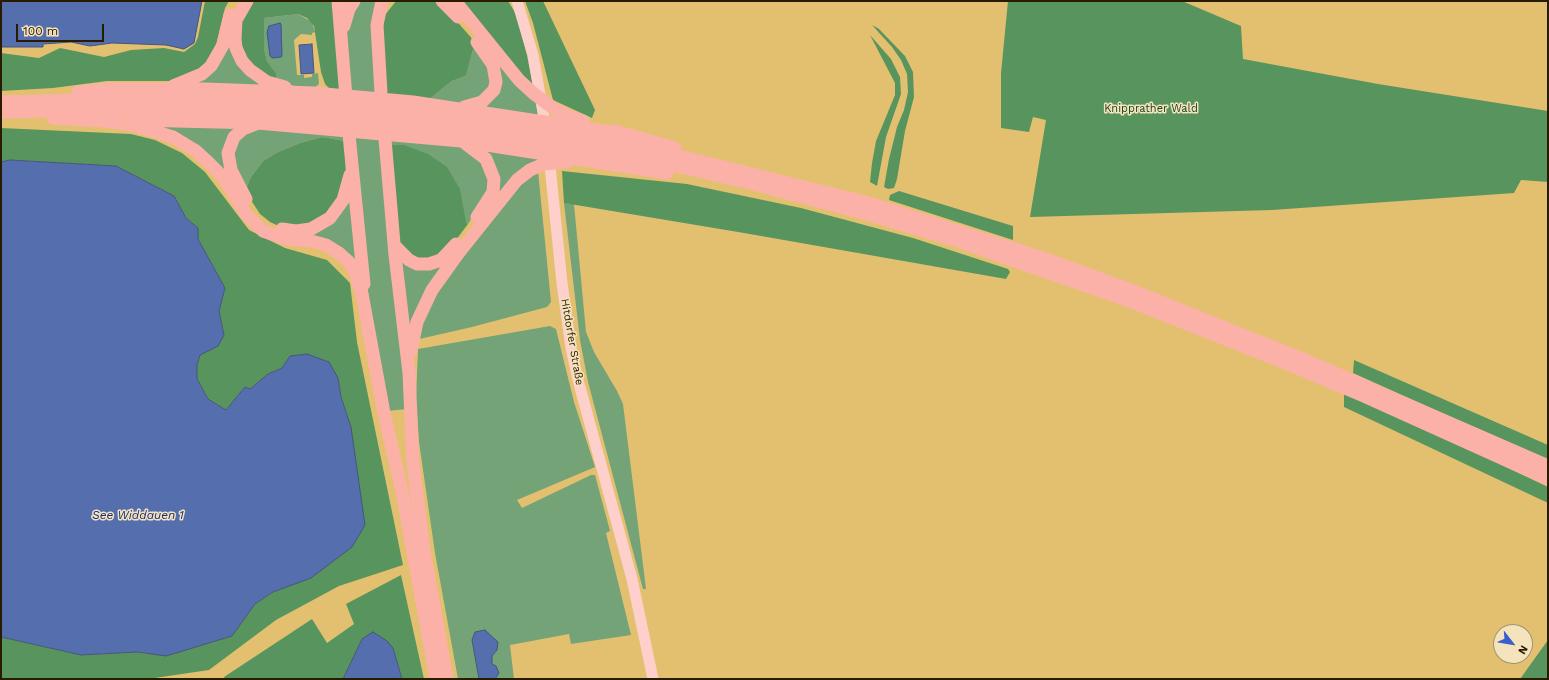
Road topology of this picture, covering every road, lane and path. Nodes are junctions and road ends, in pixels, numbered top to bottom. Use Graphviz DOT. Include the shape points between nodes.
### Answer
graph roads {
  1 [pos="238,1"];
  2 [pos="247,1"];
  3 [pos="338,1"];
  4 [pos="354,1"];
  5 [pos="382,1"];
  6 [pos="389,1"];
  7 [pos="442,1"];
  8 [pos="455,1"];
  9 [pos="517,1"];
  10 [pos="378,14"];
  11 [pos="341,38"];
  12 [pos="164,89"];
  13 [pos="314,93"];
  14 [pos="1,97"];
  15 [pos="1,102"];
  16 [pos="459,108"];
  17 [pos="1,112"];
  18 [pos="1,118"];
  19 [pos="104,121"];
  20 [pos="258,123"];
  21 [pos="623,134"];
  22 [pos="461,141"];
  23 [pos="605,164"];
  24 [pos="352,167"];
  25 [pos="750,183"];
  26 [pos="805,186"];
  27 [pos="395,246"];
  28 [pos="368,325"];
  29 [pos="409,373"];
  30 [pos="1548,466"];
  31 [pos="1548,479"];
  32 [pos="436,679"];
  33 [pos="447,679"];
  34 [pos="653,679"];
  1 -- 12 [label="highway" via="232,9 223,45 211,66 197,76"];
  2 -- 13 [label="highway" via="240,12 235,29 236,48 242,61 267,82"];
  3 -- 11 [label="highway"];
  4 -- 11 [label="highway"];
  5 -- 10 [label="highway"];
  6 -- 10 [label="highway"];
  7 -- 16 [label="highway" via="452,9 488,56 496,74 494,90 489,97 482,102"];
  8 -- 21 [label="highway" via="519,80 533,93 568,116"];
  9 -- 34 [label="main road, Hitdorfer Straße" via="528,35 540,90 566,315 578,380 632,579"];
  10 -- 27 [label="highway" via="381,93"];
  11 -- 24 [label="highway"];
  12 -- 13 [label="highway"];
  12 -- 14 [label="highway" via="109,89"];
  13 -- 16 [label="highway"];
  15 -- 26 [label="highway" via="177,100 249,102 389,112 567,136 683,157"];
  16 -- 21 [label="highway"];
  17 -- 25 [label="highway" via="176,110 339,118 477,132 565,145"];
  18 -- 19 [label="highway"];
  19 -- 20 [label="highway"];
  19 -- 28 [label="highway" via="151,129 173,137 196,150 210,163 246,214 263,231 287,239 326,245 339,253 356,272"];
  20 -- 22 [label="highway"];
  20 -- 24 [label="highway" via="243,129 234,137 229,147 228,159 248,203 271,226 296,231 311,229 324,222 335,213 343,200"];
  21 -- 26 [label="highway" via="785,176"];
  22 -- 23 [label="highway"];
  22 -- 27 [label="highway" via="481,154 490,165 493,192 485,207 441,260 417,264 404,256"];
  23 -- 25 [label="highway" via="726,182"];
  23 -- 29 [label="highway" via="544,164 517,180 432,290 414,334"];
  24 -- 28 [label="highway"];
  25 -- 31 [label="highway" via="954,240 1120,297 1313,374"];
  26 -- 30 [label="highway" via="962,232 1131,290 1365,385"];
  27 -- 29 [label="highway"];
  28 -- 32 [label="highway" via="402,491"];
  29 -- 33 [label="highway" via="413,462 419,518"];
}
